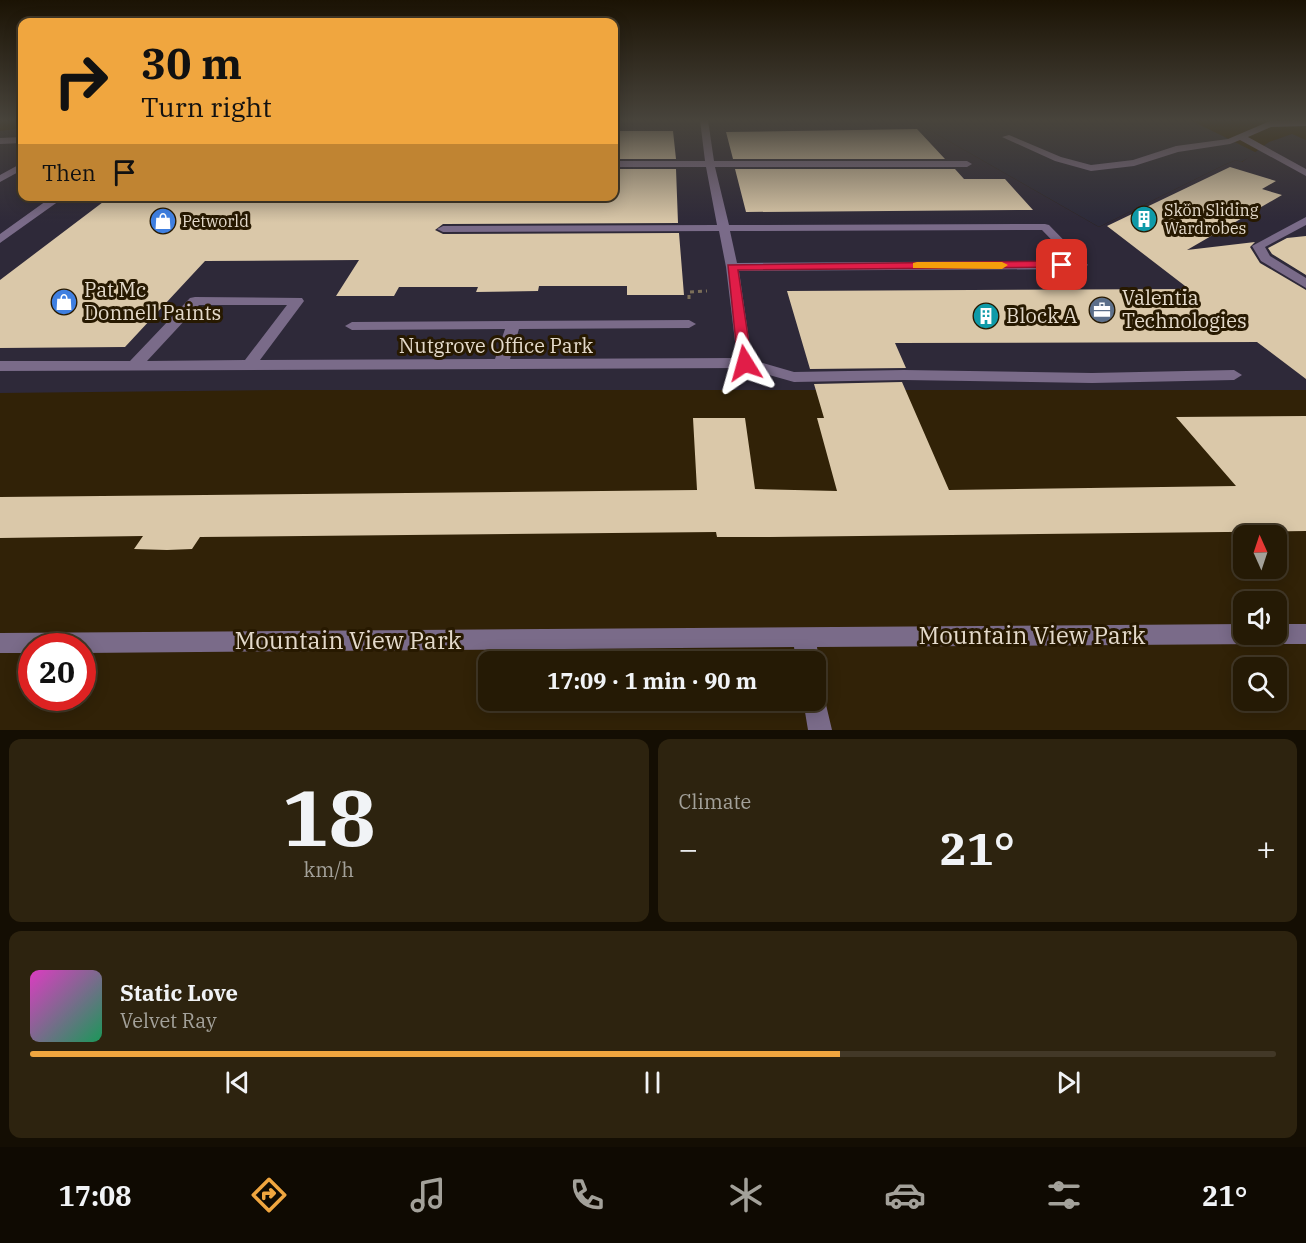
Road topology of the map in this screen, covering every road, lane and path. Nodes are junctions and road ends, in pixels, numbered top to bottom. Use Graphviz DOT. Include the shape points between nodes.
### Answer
graph roads {
  1 [pos="709,154"];
  2 [pos="1047,154"];
  3 [pos="1161,154"];
  4 [pos="1272,154"];
  5 [pos="618,164"];
  6 [pos="967,164"];
  7 [pos="710,165"];
  8 [pos="18,168"];
  9 [pos="1306,173"];
  10 [pos="0,179"];
  11 [pos="54,201"];
  12 [pos="1306,220"];
  13 [pos="722,227"];
  14 [pos="443,229"];
  15 [pos="0,239"];
  16 [pos="732,267"];
  17 [pos="1306,284"];
  18 [pos="735,290"];
  19 [pos="514,324"];
  20 [pos="689,324"];
  21 [pos="352,326"];
  22 [pos="745,363"];
  23 [pos="249,365"];
  24 [pos="501,365"];
  25 [pos="0,366"];
  26 [pos="134,366"];
  27 [pos="1234,375"];
  28 [pos="1233,634"];
  29 [pos="1287,634"];
  30 [pos="1306,634"];
  31 [pos="804,637"];
  32 [pos="0,643"];
  33 [pos="806,651"];
  34 [pos="817,711"];
  35 [pos="820,730"];
  1 -- 7 [label="street"];
  2 -- 3 [label="street" via="1091,168 1134,163"];
  4 -- 9 [label="street"];
  5 -- 7 [label="street"];
  6 -- 7 [label="street"];
  7 -- 13 [label="street"];
  8 -- 10 [label="street"];
  11 -- 15 [label="street"];
  12 -- 17 [label="street" via="1258,246 1265,258"];
  13 -- 14 [label="street"];
  13 -- 16 [label="street"];
  13 -- 16 [label="street" via="1045,227 1082,264"];
  16 -- 18 [label="street"];
  18 -- 20 [label="path" via="689,292"];
  18 -- 22 [label="street"];
  19 -- 20 [label="street"];
  19 -- 21 [label="street"];
  19 -- 24 [label="street"];
  22 -- 24 [label="street, Nutgrove Office Park"];
  22 -- 27 [label="street, Nutgrove Office Park" via="794,377"];
  23 -- 24 [label="street, Nutgrove Office Park"];
  23 -- 26 [label="street, Nutgrove Office Park"];
  23 -- 26 [label="street" via="297,301 195,301"];
  25 -- 26 [label="street, Nutgrove Office Park"];
  28 -- 31 [label="street, Mountain View Park"];
  29 -- 30 [label="street"];
  31 -- 32 [label="street, Mountain View Park"];
  31 -- 33 [label="street"];
  34 -- 35 [label="street"];
}
